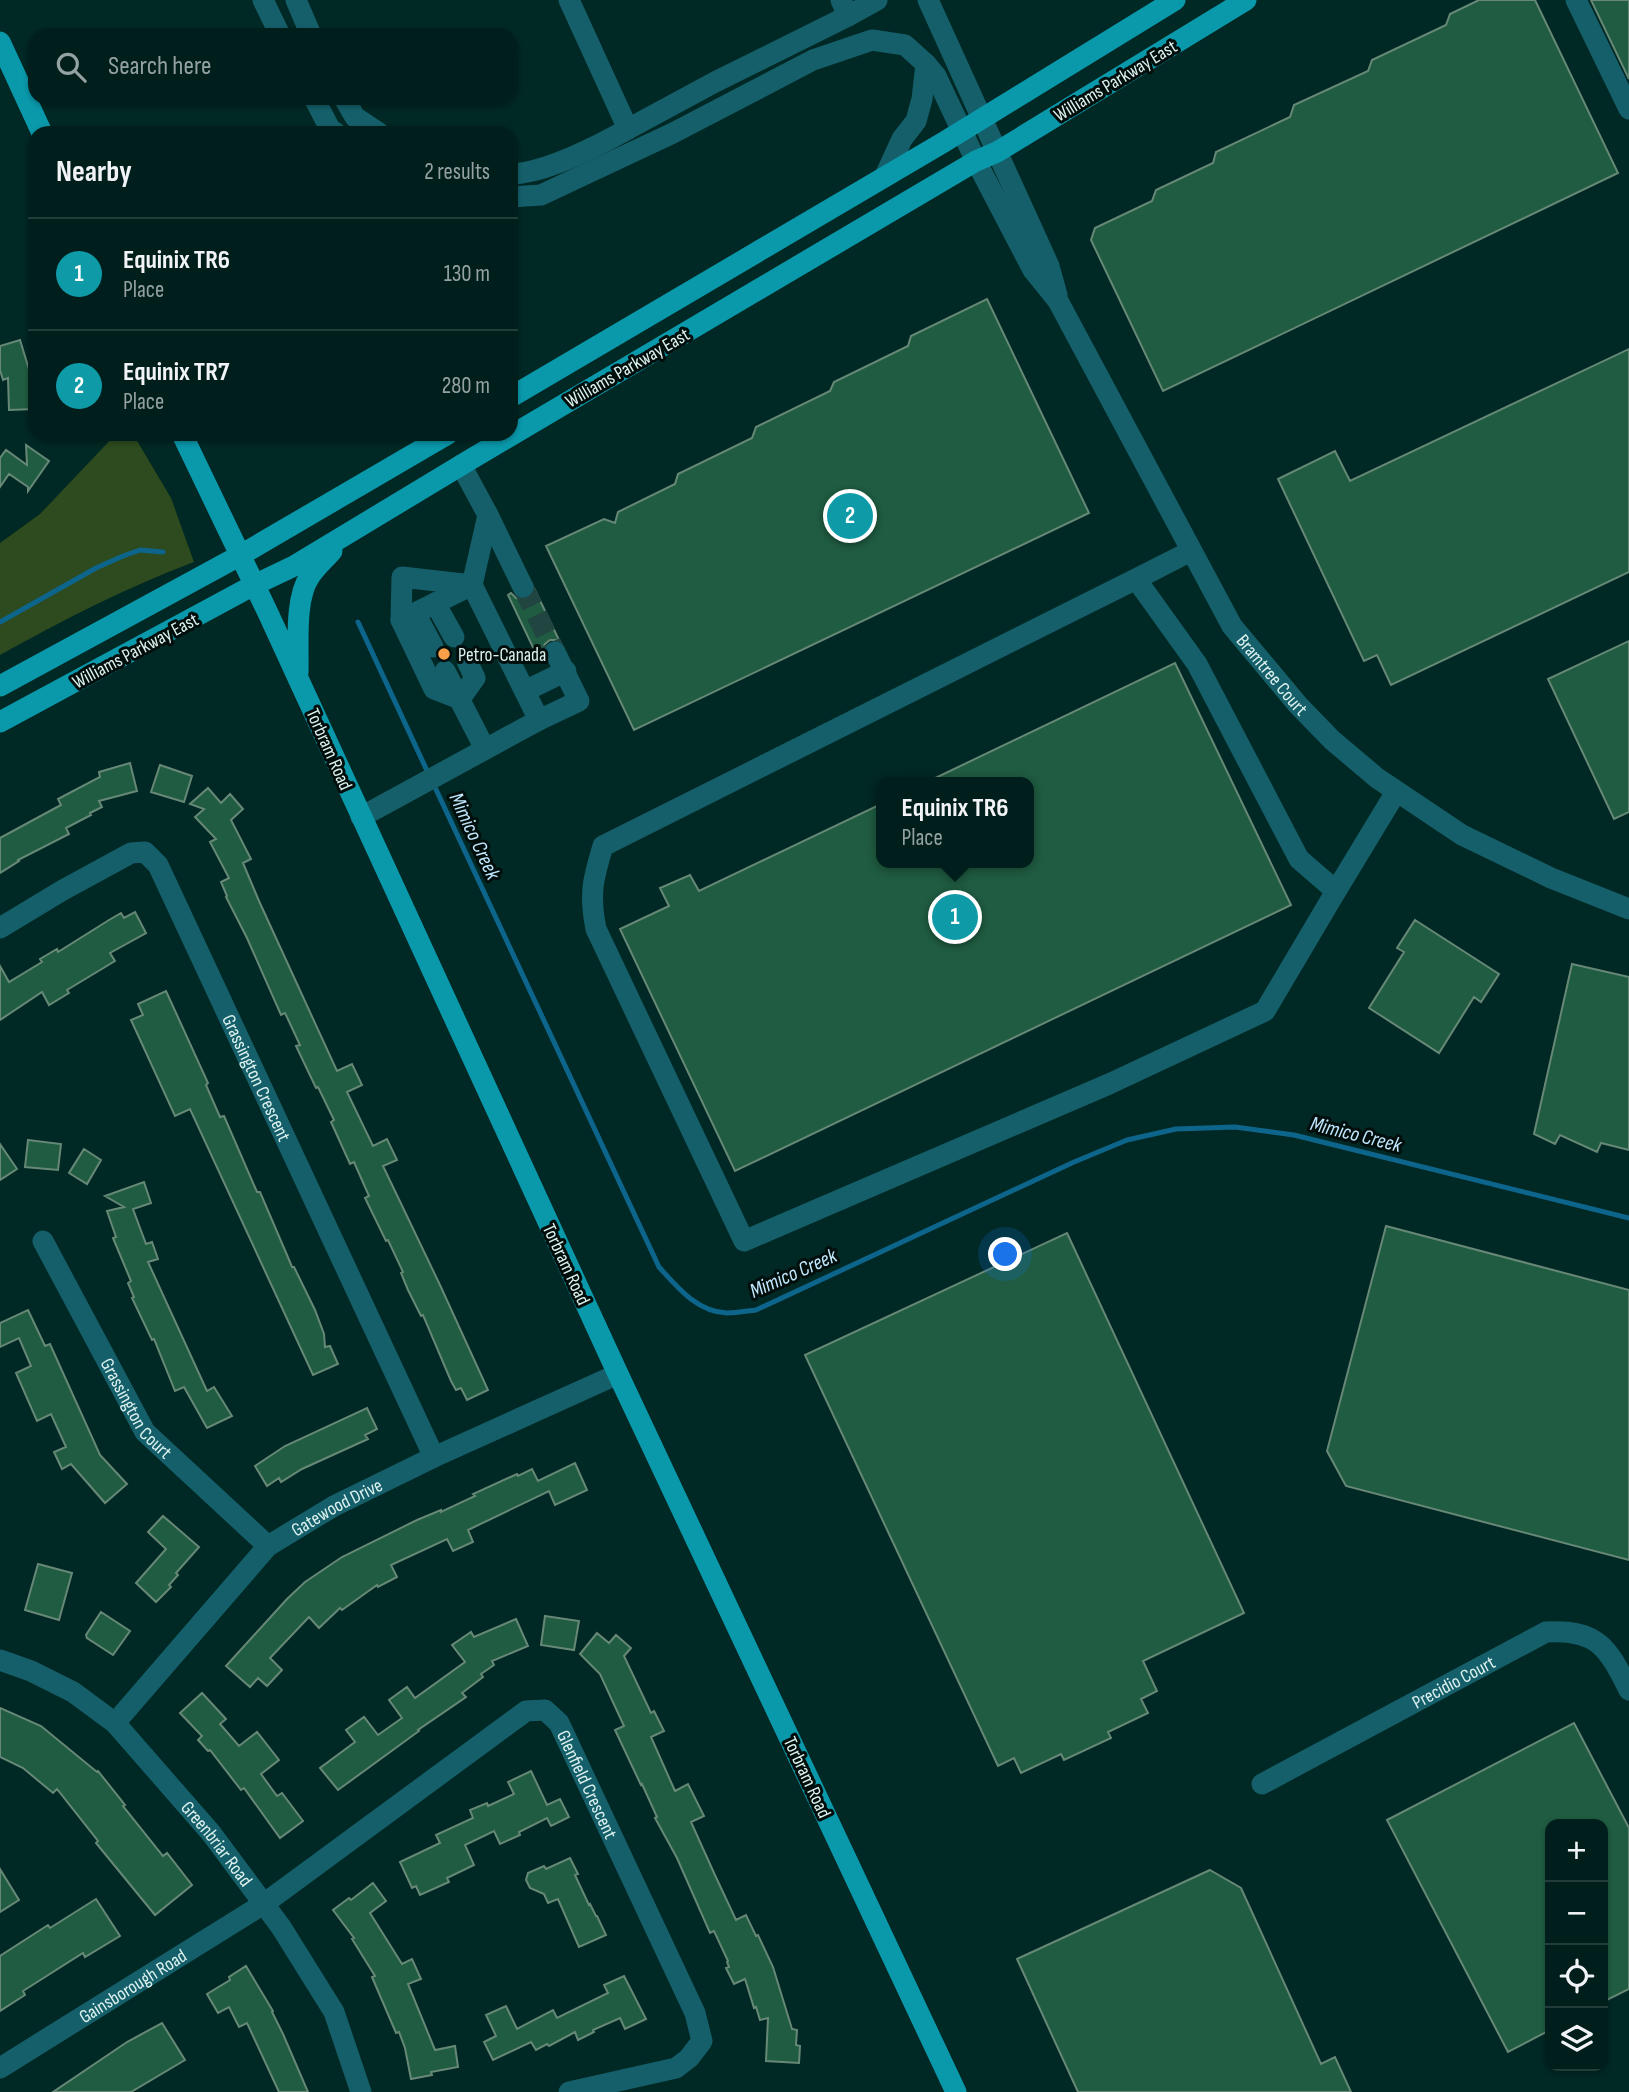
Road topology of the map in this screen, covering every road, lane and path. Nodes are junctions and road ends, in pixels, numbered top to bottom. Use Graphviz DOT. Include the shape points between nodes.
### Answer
graph roads {
  1 [pos="263,0"];
  2 [pos="269,0"];
  3 [pos="296,0"];
  4 [pos="569,0"];
  5 [pos="877,0"];
  6 [pos="910,0"];
  7 [pos="1175,0"];
  8 [pos="1247,0"];
  9 [pos="1576,0"];
  10 [pos="931,6"];
  11 [pos="845,8"];
  12 [pos="277,28"];
  13 [pos="277,28"];
  14 [pos="308,28"];
  15 [pos="0,42"];
  16 [pos="926,64"];
  17 [pos="28,103"];
  18 [pos="29,105"];
  19 [pos="318,105"];
  20 [pos="348,105"];
  21 [pos="1629,109"];
  22 [pos="982,117"];
  23 [pos="39,126"];
  24 [pos="328,126"];
  25 [pos="368,126"];
  26 [pos="628,129"];
  27 [pos="961,131"];
  28 [pos="996,152"];
  29 [pos="976,161"];
  30 [pos="518,173"];
  31 [pos="885,176"];
  32 [pos="518,197"];
  33 [pos="1058,301"];
  34 [pos="518,393"];
  35 [pos="518,431"];
  36 [pos="185,441"];
  37 [pos="436,441"];
  38 [pos="502,441"];
  39 [pos="461,465"];
  40 [pos="488,514"];
  41 [pos="352,531"];
  42 [pos="1191,551"];
  43 [pos="239,556"];
  44 [pos="1136,579"];
  45 [pos="254,585"];
  46 [pos="472,585"];
  47 [pos="523,587"];
  48 [pos="435,603"];
  49 [pos="408,617"];
  50 [pos="454,637"];
  51 [pos="433,647"];
  52 [pos="467,661"];
  53 [pos="445,671"];
  54 [pos="298,679"];
  55 [pos="0,686"];
  56 [pos="525,691"];
  57 [pos="460,699"];
  58 [pos="539,720"];
  59 [pos="0,722"];
  60 [pos="485,749"];
  61 [pos="1396,792"];
  62 [pos="360,817"];
  63 [pos="1336,891"];
  64 [pos="1629,909"];
  65 [pos="0,929"];
  66 [pos="43,1241"];
  67 [pos="618,1374"];
  68 [pos="434,1457"];
  69 [pos="268,1546"];
  70 [pos="0,1660"];
  71 [pos="1629,1690"];
  72 [pos="116,1723"];
  73 [pos="1262,1784"];
  74 [pos="265,1903"];
  75 [pos="0,2068"];
  76 [pos="361,2092"];
  77 [pos="569,2092"];
  78 [pos="956,2092"];
  1 -- 12 [label="street"];
  2 -- 13 [label="street"];
  3 -- 14 [label="street"];
  4 -- 26 [label="street"];
  5 -- 11 [label="street"];
  6 -- 10 [label="street"];
  7 -- 22 [label="main road, Williams Parkway East"];
  8 -- 28 [label="main road, Williams Parkway East"];
  9 -- 21 [label="street"];
  10 -- 22 [label="street, Bramtree Court"];
  11 -- 26 [label="street"];
  15 -- 17 [label="main road"];
  16 -- 27 [label="street, Bramtree Court"];
  16 -- 31 [label="street" via="916,121"];
  16 -- 32 [label="street" via="905,45 872,40 813,60 541,195"];
  18 -- 23 [label="main road"];
  19 -- 24 [label="street"];
  20 -- 25 [label="street"];
  22 -- 27 [label="main road, Williams Parkway East"];
  22 -- 28 [label="street, Bramtree Court"];
  26 -- 30 [label="street" via="592,149"];
  27 -- 29 [label="street, Bramtree Court"];
  27 -- 31 [label="main road, Williams Parkway East"];
  28 -- 29 [label="main road, Williams Parkway East"];
  28 -- 33 [label="street, Bramtree Court" via="1049,267"];
  29 -- 33 [label="street, Bramtree Court" via="1033,271"];
  29 -- 35 [label="main road, Williams Parkway East"];
  31 -- 34 [label="main road, Williams Parkway East"];
  33 -- 42 [label="street, Bramtree Court"];
  36 -- 43 [label="main road, Torbram Road"];
  37 -- 43 [label="main road, Williams Parkway East"];
  38 -- 39 [label="main road, Williams Parkway East"];
  39 -- 40 [label="street"];
  39 -- 41 [label="main road, Williams Parkway East"];
  40 -- 46 [label="street"];
  40 -- 47 [label="street"];
  41 -- 45 [label="main road, Williams Parkway East"];
  41 -- 54 [label="main road" via="303,589"];
  42 -- 44 [label="street"];
  42 -- 61 [label="street, Bramtree Court" via="1232,626 1298,705 1332,740"];
  43 -- 45 [label="main road, Torbram Road"];
  43 -- 55 [label="main road, Williams Parkway East"];
  44 -- 63 [label="street" via="1197,664 1299,859"];
  44 -- 63 [label="street" via="603,846 593,879 596,929 744,1241 1109,1084 1265,1011"];
  45 -- 54 [label="main road, Torbram Road"];
  45 -- 59 [label="main road, Williams Parkway East"];
  46 -- 48 [label="street"];
  46 -- 49 [label="street" via="402,577"];
  46 -- 56 [label="street"];
  48 -- 49 [label="street"];
  48 -- 50 [label="street"];
  49 -- 51 [label="street"];
  49 -- 57 [label="street" via="434,689"];
  52 -- 57 [label="street" via="475,678"];
  53 -- 57 [label="street"];
  54 -- 62 [label="main road, Torbram Road"];
  56 -- 58 [label="street"];
  56 -- 58 [label="street" via="561,662 579,701"];
  57 -- 60 [label="street"];
  58 -- 60 [label="street"];
  60 -- 62 [label="street"];
  61 -- 63 [label="street"];
  61 -- 64 [label="street, Bramtree Court" via="1462,835"];
  62 -- 67 [label="main road, Torbram Road"];
  65 -- 68 [label="street, Grassington Crescent" via="131,853 145,852 158,865"];
  66 -- 69 [label="street, Grassington Court" via="145,1432"];
  67 -- 68 [label="street, Gatewood Drive"];
  67 -- 78 [label="main road, Torbram Road"];
  68 -- 69 [label="street, Gatewood Drive" via="334,1506"];
  69 -- 72 [label="street, Gatewood Drive"];
  70 -- 72 [label="street, Greenbriar Road" via="73,1692"];
  71 -- 73 [label="street, Precidio Court" via="1601,1644 1565,1631 1546,1632"];
  72 -- 74 [label="street, Greenbriar Road"];
  74 -- 75 [label="street, Gainsborough Road"];
  74 -- 76 [label="street, Greenbriar Road" via="334,2012"];
  74 -- 77 [label="street, Glenfield Crescent" via="526,1711 545,1710 559,1723 695,2013 702,2041 676,2068"];
}
